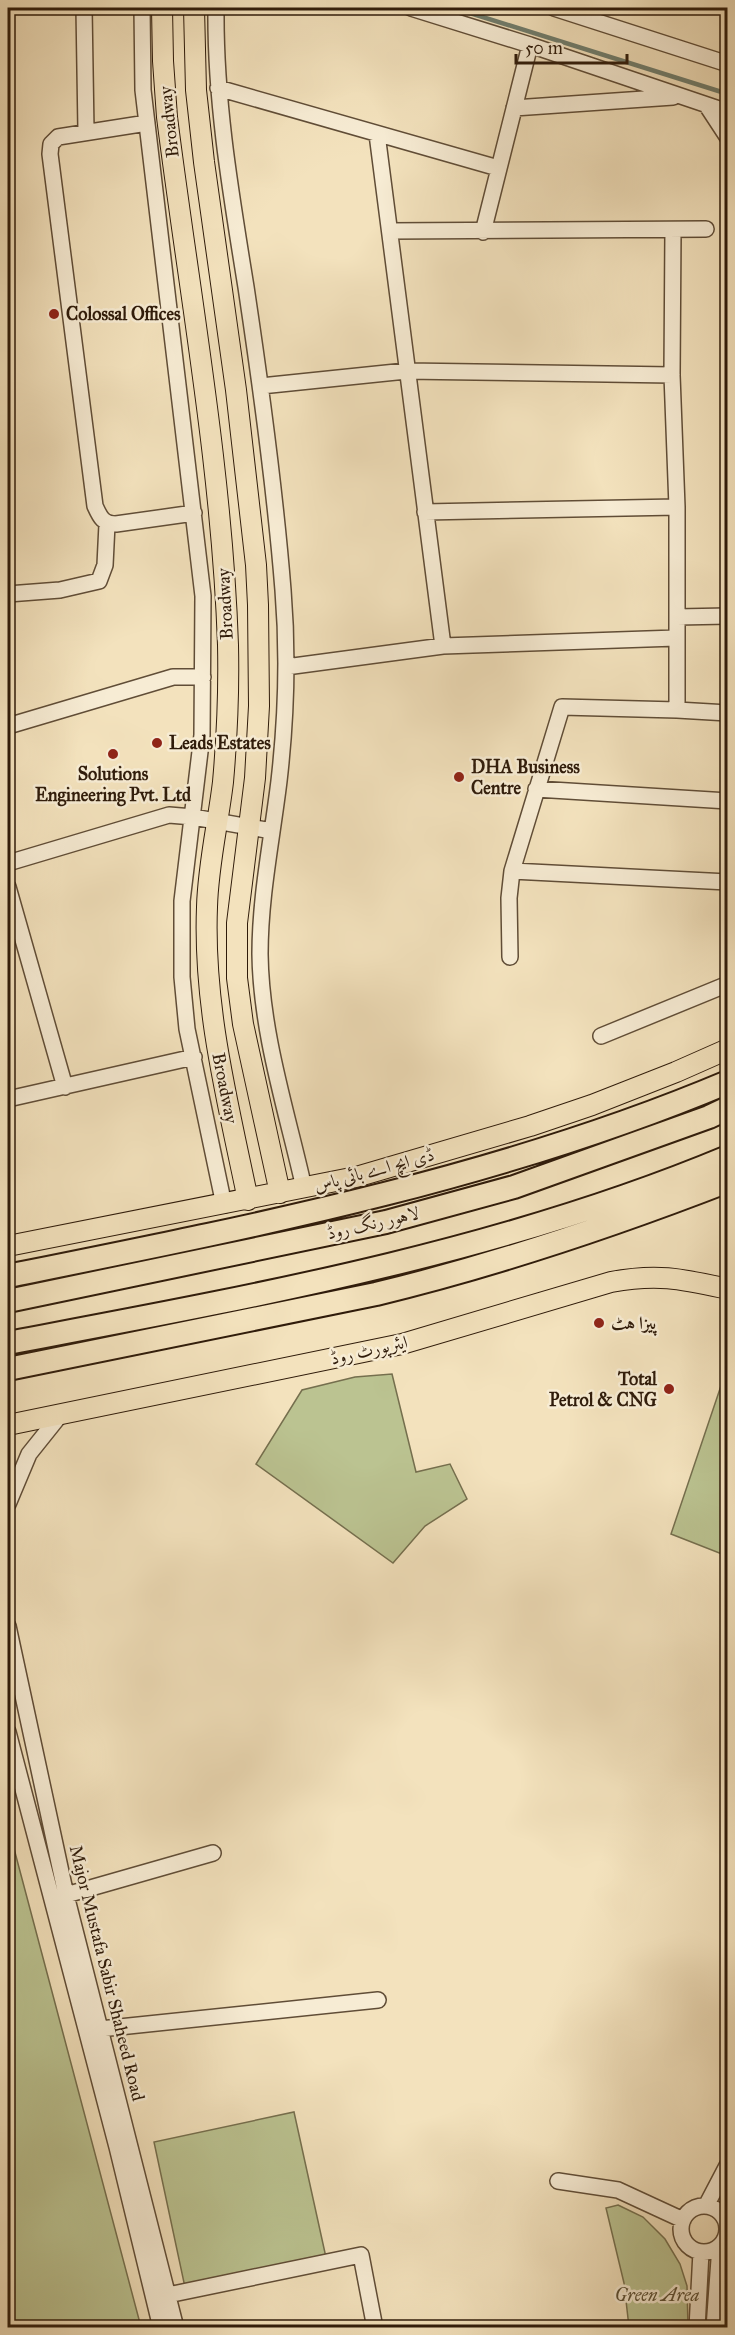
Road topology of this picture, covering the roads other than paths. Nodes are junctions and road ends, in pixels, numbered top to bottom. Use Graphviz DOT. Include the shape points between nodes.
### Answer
graph roads {
  1 [pos="84,8"];
  2 [pos="142,8"];
  3 [pos="162,8"];
  4 [pos="194,8"];
  5 [pos="216,8"];
  6 [pos="411,8"];
  7 [pos="554,8"];
  8 [pos="530,45"];
  9 [pos="728,64"];
  10 [pos="218,88"];
  11 [pos="679,97"];
  12 [pos="707,106"];
  13 [pos="514,108"];
  14 [pos="728,112"];
  15 [pos="147,123"];
  16 [pos="86,131"];
  17 [pos="377,134"];
  18 [pos="728,138"];
  19 [pos="498,168"];
  20 [pos="706,229"];
  21 [pos="673,230"];
  22 [pos="390,231"];
  23 [pos="483,232"];
  24 [pos="406,371"];
  25 [pos="672,375"];
  26 [pos="261,386"];
  27 [pos="677,507"];
  28 [pos="425,512"];
  29 [pos="194,513"];
  30 [pos="108,524"];
  31 [pos="8,594"];
  32 [pos="728,616"];
  33 [pos="676,617"];
  34 [pos="676,638"];
  35 [pos="443,646"];
  36 [pos="286,667"];
  37 [pos="203,677"];
  38 [pos="677,710"];
  39 [pos="728,713"];
  40 [pos="8,726"];
  41 [pos="536,789"];
  42 [pos="728,801"];
  43 [pos="193,817"];
  44 [pos="217,821"];
  45 [pos="247,826"];
  46 [pos="272,831"];
  47 [pos="8,863"];
  48 [pos="512,871"];
  49 [pos="728,882"];
  50 [pos="8,887"];
  51 [pos="510,957"];
  52 [pos="728,984"];
  53 [pos="601,1036"];
  54 [pos="728,1049"];
  55 [pos="194,1057"];
  56 [pos="728,1082"];
  57 [pos="65,1087"];
  58 [pos="8,1099"];
  59 [pos="728,1108"];
  60 [pos="728,1157"];
  61 [pos="728,1181"];
  62 [pos="304,1188"];
  63 [pos="280,1193"];
  64 [pos="248,1200"];
  65 [pos="225,1205"];
  66 [pos="8,1246"];
  67 [pos="8,1276"];
  68 [pos="728,1289"];
  69 [pos="8,1301"];
  70 [pos="8,1342"];
  71 [pos="8,1369"];
  72 [pos="61,1414"];
  73 [pos="8,1425"];
  74 [pos="8,1504"];
  75 [pos="8,1626"];
  76 [pos="8,1732"];
  77 [pos="213,1852"];
  78 [pos="66,1894"];
  79 [pos="378,2000"];
  80 [pos="100,2029"];
  81 [pos="728,2164"];
  82 [pos="558,2181"];
  83 [pos="706,2206"];
  84 [pos="725,2209"];
  85 [pos="683,2220"];
  86 [pos="720,2246"];
  87 [pos="701,2252"];
  88 [pos="168,2295"];
  89 [pos="161,2328"];
  90 [pos="176,2328"];
  91 [pos="375,2328"];
  92 [pos="697,2328"];
  93 [pos="714,2328"];
  1 -- 16 [label="street"];
  2 -- 15 [label="street"];
  3 -- 44 [label="main road, Broadway" via="167,117 225,578 228,682"];
  4 -- 45 [label="main road, Broadway" via="196,90 204,162 256,565 259,706 255,778"];
  5 -- 10 [label="street"];
  6 -- 8 [label="street"];
  7 -- 9 [label="street"];
  8 -- 11 [label="street"];
  8 -- 13 [label="street"];
  10 -- 17 [label="street"];
  10 -- 26 [label="street"];
  11 -- 12 [label="street"];
  11 -- 13 [label="street"];
  12 -- 14 [label="street"];
  12 -- 18 [label="street"];
  13 -- 19 [label="street"];
  15 -- 16 [label="street"];
  15 -- 29 [label="street"];
  16 -- 30 [label="street" via="58,137 51,144 50,154 95,506 99,517"];
  17 -- 19 [label="street"];
  17 -- 22 [label="street"];
  19 -- 23 [label="street"];
  20 -- 21 [label="street"];
  21 -- 23 [label="street"];
  21 -- 25 [label="street"];
  22 -- 23 [label="street"];
  22 -- 24 [label="street"];
  24 -- 25 [label="street"];
  24 -- 26 [label="street"];
  24 -- 28 [label="street"];
  25 -- 27 [label="street"];
  26 -- 36 [label="street" via="284,592"];
  27 -- 28 [label="street"];
  27 -- 33 [label="street"];
  28 -- 35 [label="street"];
  29 -- 30 [label="street"];
  29 -- 37 [label="street" via="203,596"];
  30 -- 31 [label="street" via="105,565 99,581 60,590"];
  32 -- 33 [label="street"];
  33 -- 34 [label="street"];
  34 -- 35 [label="street"];
  34 -- 38 [label="street"];
  35 -- 36 [label="street"];
  36 -- 46 [label="street"];
  37 -- 40 [label="street" via="173,677"];
  37 -- 43 [label="street"];
  38 -- 39 [label="street"];
  38 -- 41 [label="street" via="562,707"];
  41 -- 42 [label="street"];
  41 -- 48 [label="street"];
  43 -- 44 [label="street"];
  43 -- 47 [label="street" via="169,815"];
  43 -- 55 [label="street" via="182,901 181,947 187,1029"];
  44 -- 45 [label="street"];
  44 -- 64 [label="main road, Broadway" via="207,905 208,991"];
  45 -- 46 [label="street"];
  45 -- 63 [label="main road, Broadway" via="237,923 237,978 243,1024"];
  46 -- 62 [label="street" via="261,933 261,993"];
  48 -- 49 [label="street"];
  48 -- 51 [label="street"];
  50 -- 57 [label="street"];
  52 -- 53 [label="street"];
  54 -- 62 [label="main road, ڈی ایچ اے بائی پاس" via="530,1126 356,1177"];
  55 -- 57 [label="street"];
  55 -- 65 [label="street"];
  56 -- 67 [label="highway" via="615,1126 414,1187 222,1233"];
  57 -- 58 [label="street"];
  59 -- 69 [label="highway, لاہور رنگ روڈ" via="514,1187 407,1216"];
  60 -- 70 [label="highway" via="618,1199 428,1254 199,1307"];
  61 -- 71 [label="highway" via="584,1234 432,1280"];
  62 -- 63 [label="main road, ڈی ایچ اے بائی پاس"];
  63 -- 64 [label="main road, ڈی ایچ اے بائی پاس"];
  64 -- 65 [label="main road, ڈی ایچ اے بائی پاس"];
  65 -- 66 [label="main road, ڈی ایچ اے بائی پاس"];
  68 -- 72 [label="main road, ایئرپورٹ روڈ" via="661,1276 611,1282 402,1344"];
  72 -- 73 [label="main road, ایئرپورٹ روڈ"];
  72 -- 74 [label="street" via="29,1454"];
  75 -- 78 [label="street, Major Mustafa Sabir Shaheed Road"];
  76 -- 89 [label="street"];
  77 -- 78 [label="street"];
  78 -- 80 [label="street, Major Mustafa Sabir Shaheed Road"];
  79 -- 80 [label="street"];
  80 -- 88 [label="street, Major Mustafa Sabir Shaheed Road"];
  81 -- 83 [label="street"];
  82 -- 85 [label="street" via="618,2190"];
  83 -- 84 [label="street"];
  83 -- 85 [label="street" via="692,2209"];
  84 -- 86 [label="street" via="727,2231"];
  85 -- 87 [label="street" via="684,2240"];
  86 -- 87 [label="street"];
  86 -- 93 [label="street"];
  87 -- 92 [label="street"];
  88 -- 90 [label="street, Major Mustafa Sabir Shaheed Road"];
  88 -- 91 [label="street" via="361,2255"];
}
